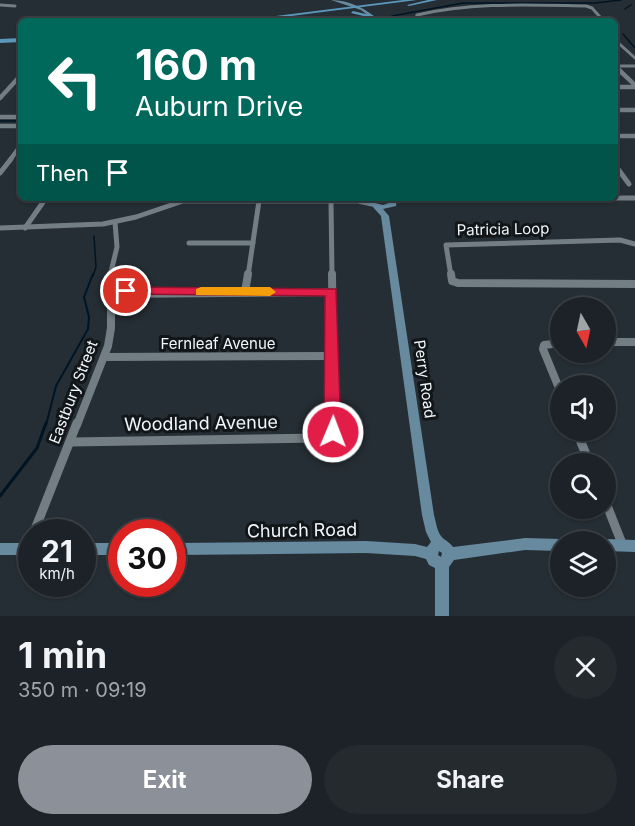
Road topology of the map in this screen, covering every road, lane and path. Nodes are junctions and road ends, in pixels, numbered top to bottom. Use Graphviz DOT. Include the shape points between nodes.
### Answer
graph roads {
  1 [pos="333,0"];
  2 [pos="343,0"];
  3 [pos="416,0"];
  4 [pos="434,0"];
  5 [pos="350,3"];
  6 [pos="0,5"];
  7 [pos="15,6"];
  8 [pos="377,6"];
  9 [pos="391,7"];
  10 [pos="365,9"];
  11 [pos="323,12"];
  12 [pos="350,12"];
  13 [pos="277,18"];
  14 [pos="299,18"];
  15 [pos="377,18"];
  16 [pos="420,18"];
  17 [pos="598,18"];
  18 [pos="18,38"];
  19 [pos="0,39"];
  20 [pos="618,43"];
  21 [pos="622,47"];
  22 [pos="618,48"];
  23 [pos="635,58"];
  24 [pos="618,66"];
  25 [pos="635,66"];
  26 [pos="618,69"];
  27 [pos="18,78"];
  28 [pos="634,86"];
  29 [pos="618,87"];
  30 [pos="0,98"];
  31 [pos="618,110"];
  32 [pos="635,110"];
  33 [pos="0,117"];
  34 [pos="18,117"];
  35 [pos="0,126"];
  36 [pos="18,126"];
  37 [pos="618,136"];
  38 [pos="635,136"];
  39 [pos="18,149"];
  40 [pos="618,169"];
  41 [pos="0,173"];
  42 [pos="629,184"];
  43 [pos="618,198"];
  44 [pos="635,198"];
  45 [pos="44,201"];
  46 [pos="207,201"];
  47 [pos="259,201"];
  48 [pos="331,201"];
  49 [pos="372,201"];
  50 [pos="394,201"];
  51 [pos="385,216"];
  52 [pos="116,222"];
  53 [pos="0,228"];
  54 [pos="25,228"];
  55 [pos="189,243"];
  56 [pos="253,243"];
  57 [pos="635,244"];
  58 [pos="635,284"];
  59 [pos="245,292"];
  60 [pos="332,292"];
  61 [pos="111,294"];
  62 [pos="616,343"];
  63 [pos="550,344"];
  64 [pos="634,344"];
  65 [pos="333,356"];
  66 [pos="104,357"];
  67 [pos="550,362"];
  68 [pos="71,442"];
  69 [pos="39,519"];
  70 [pos="615,519"];
  71 [pos="550,545"];
  72 [pos="629,546"];
  73 [pos="18,547"];
  74 [pos="0,549"];
  75 [pos="186,549"];
  76 [pos="440,554"];
  77 [pos="442,616"];
  1 -- 5 [label="main road"];
  2 -- 5 [label="main road"];
  3 -- 8 [label="main road"];
  4 -- 9 [label="main road"];
  5 -- 8 [label="main road"];
  5 -- 10 [label="main road"];
  5 -- 11 [label="main road"];
  6 -- 7 [label="street"];
  8 -- 10 [label="main road"];
  9 -- 10 [label="main road"];
  9 -- 15 [label="main road"];
  10 -- 11 [label="main road"];
  10 -- 12 [label="main road"];
  10 -- 15 [label="main road"];
  11 -- 13 [label="main road"];
  12 -- 14 [label="main road"];
  12 -- 15 [label="main road"];
  16 -- 17 [label="street" via="446,7 483,5 580,6 592,9"];
  18 -- 19 [label="main road"];
  20 -- 21 [label="street"];
  21 -- 22 [label="street"];
  21 -- 23 [label="street"];
  24 -- 25 [label="street"];
  26 -- 28 [label="street"];
  27 -- 30 [label="street"];
  28 -- 29 [label="street"];
  31 -- 32 [label="street"];
  33 -- 34 [label="street"];
  35 -- 36 [label="street"];
  37 -- 38 [label="street"];
  39 -- 41 [label="street"];
  40 -- 42 [label="street"];
  43 -- 44 [label="street"];
  45 -- 54 [label="street"];
  46 -- 52 [label="street" via="179,202"];
  47 -- 56 [label="street"];
  48 -- 49 [label="street"];
  48 -- 60 [label="street"];
  49 -- 50 [label="main road"];
  49 -- 51 [label="main road"];
  50 -- 51 [label="main road"];
  51 -- 76 [label="main road, Perry Road" via="428,515"];
  52 -- 54 [label="street"];
  52 -- 61 [label="street, Eastbury Street" via="119,249 110,277"];
  53 -- 54 [label="street"];
  55 -- 56 [label="street"];
  56 -- 59 [label="street"];
  57 -- 58 [label="street, Patricia Loop" via="620,240 452,243 445,249 452,281 458,283"];
  59 -- 60 [label="street"];
  59 -- 61 [label="street"];
  60 -- 65 [label="street"];
  61 -- 66 [label="street, Eastbury Street" via="113,319"];
  62 -- 64 [label="street"];
  63 -- 67 [label="street" via="544,345"];
  65 -- 66 [label="street, Fernleaf Avenue"];
  65 -- 68 [label="street, Woodland Avenue" via="334,428 330,435 321,438"];
  66 -- 68 [label="street, Eastbury Street"];
  68 -- 69 [label="street, Eastbury Street"];
  70 -- 72 [label="street"];
  71 -- 76 [label="main road, Church Road"];
  73 -- 74 [label="main road"];
  75 -- 76 [label="main road, Church Road" via="366,547"];
  76 -- 77 [label="main road, Perry Road"];
}
